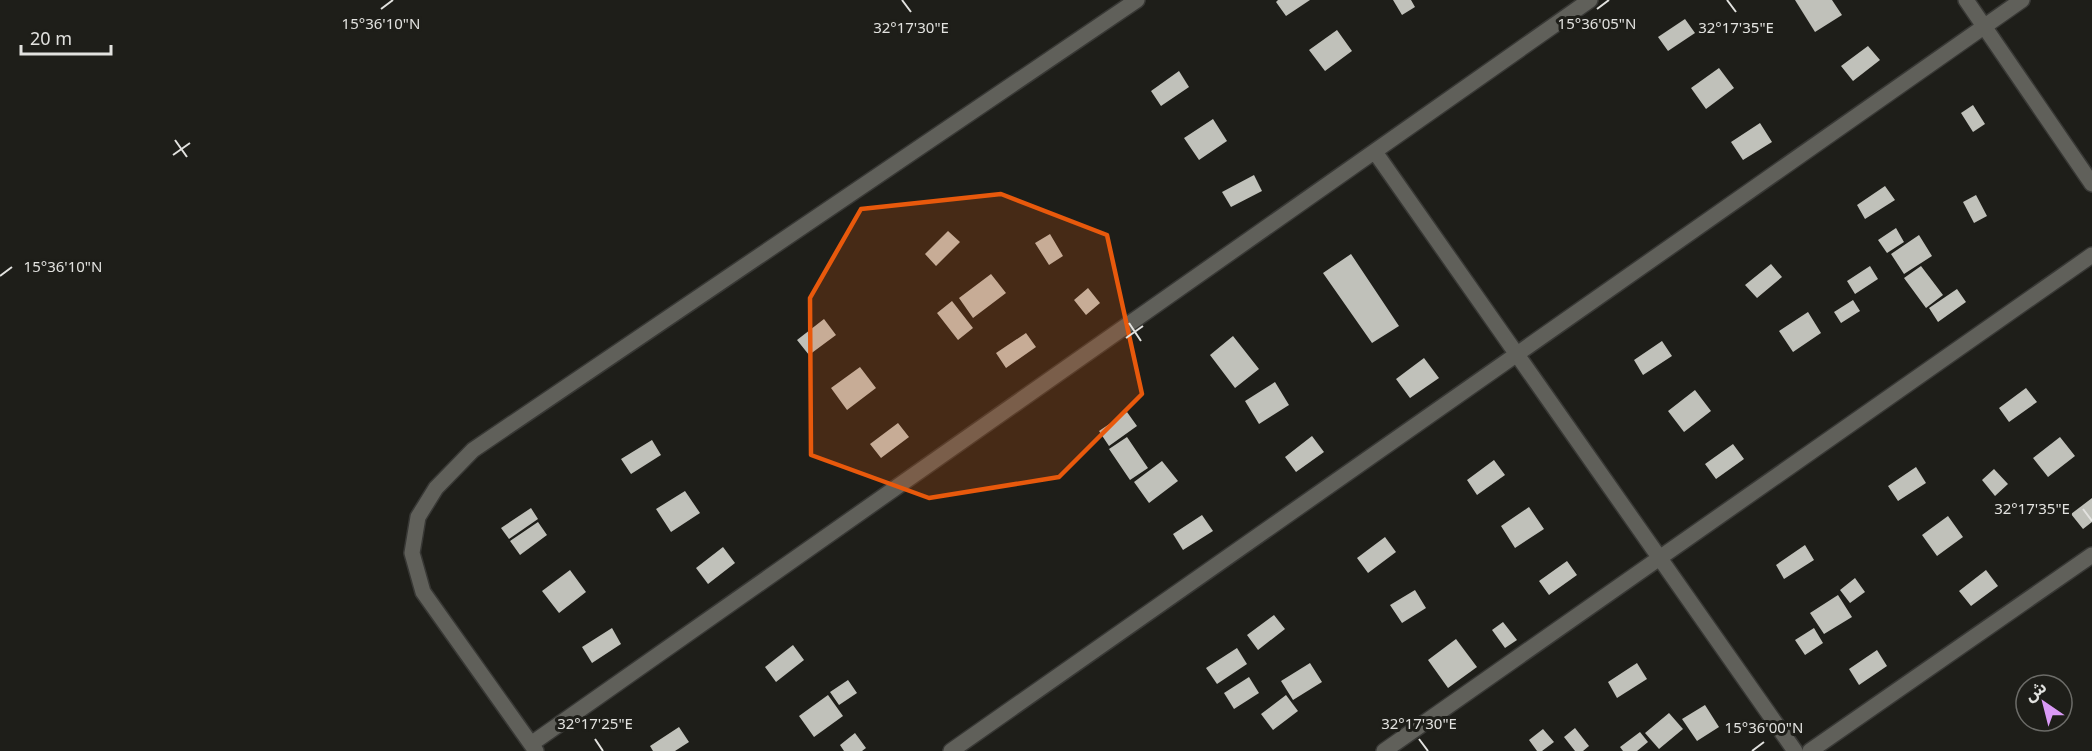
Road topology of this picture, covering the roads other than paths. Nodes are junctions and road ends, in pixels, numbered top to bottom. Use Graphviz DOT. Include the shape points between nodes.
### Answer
graph roads {
  1 [pos="1137,0"];
  2 [pos="1590,0"];
  3 [pos="1966,0"];
  4 [pos="2022,0"];
  5 [pos="1984,26"];
  6 [pos="1375,152"];
  7 [pos="2092,184"];
  8 [pos="2092,255"];
  9 [pos="1518,355"];
  10 [pos="2092,555"];
  11 [pos="1661,558"];
  12 [pos="533,748"];
  13 [pos="951,751"];
  14 [pos="1384,751"];
  15 [pos="1795,751"];
  16 [pos="1810,751"];
  1 -- 12 [label="street" via="473,450 436,488 418,517 412,553 423,592"];
  2 -- 6 [label="street"];
  3 -- 5 [label="street"];
  4 -- 5 [label="street"];
  5 -- 7 [label="street"];
  5 -- 9 [label="street"];
  6 -- 9 [label="street"];
  6 -- 12 [label="street"];
  8 -- 11 [label="street"];
  9 -- 11 [label="street"];
  9 -- 13 [label="street"];
  10 -- 16 [label="street"];
  11 -- 14 [label="street"];
  11 -- 15 [label="street"];
}
